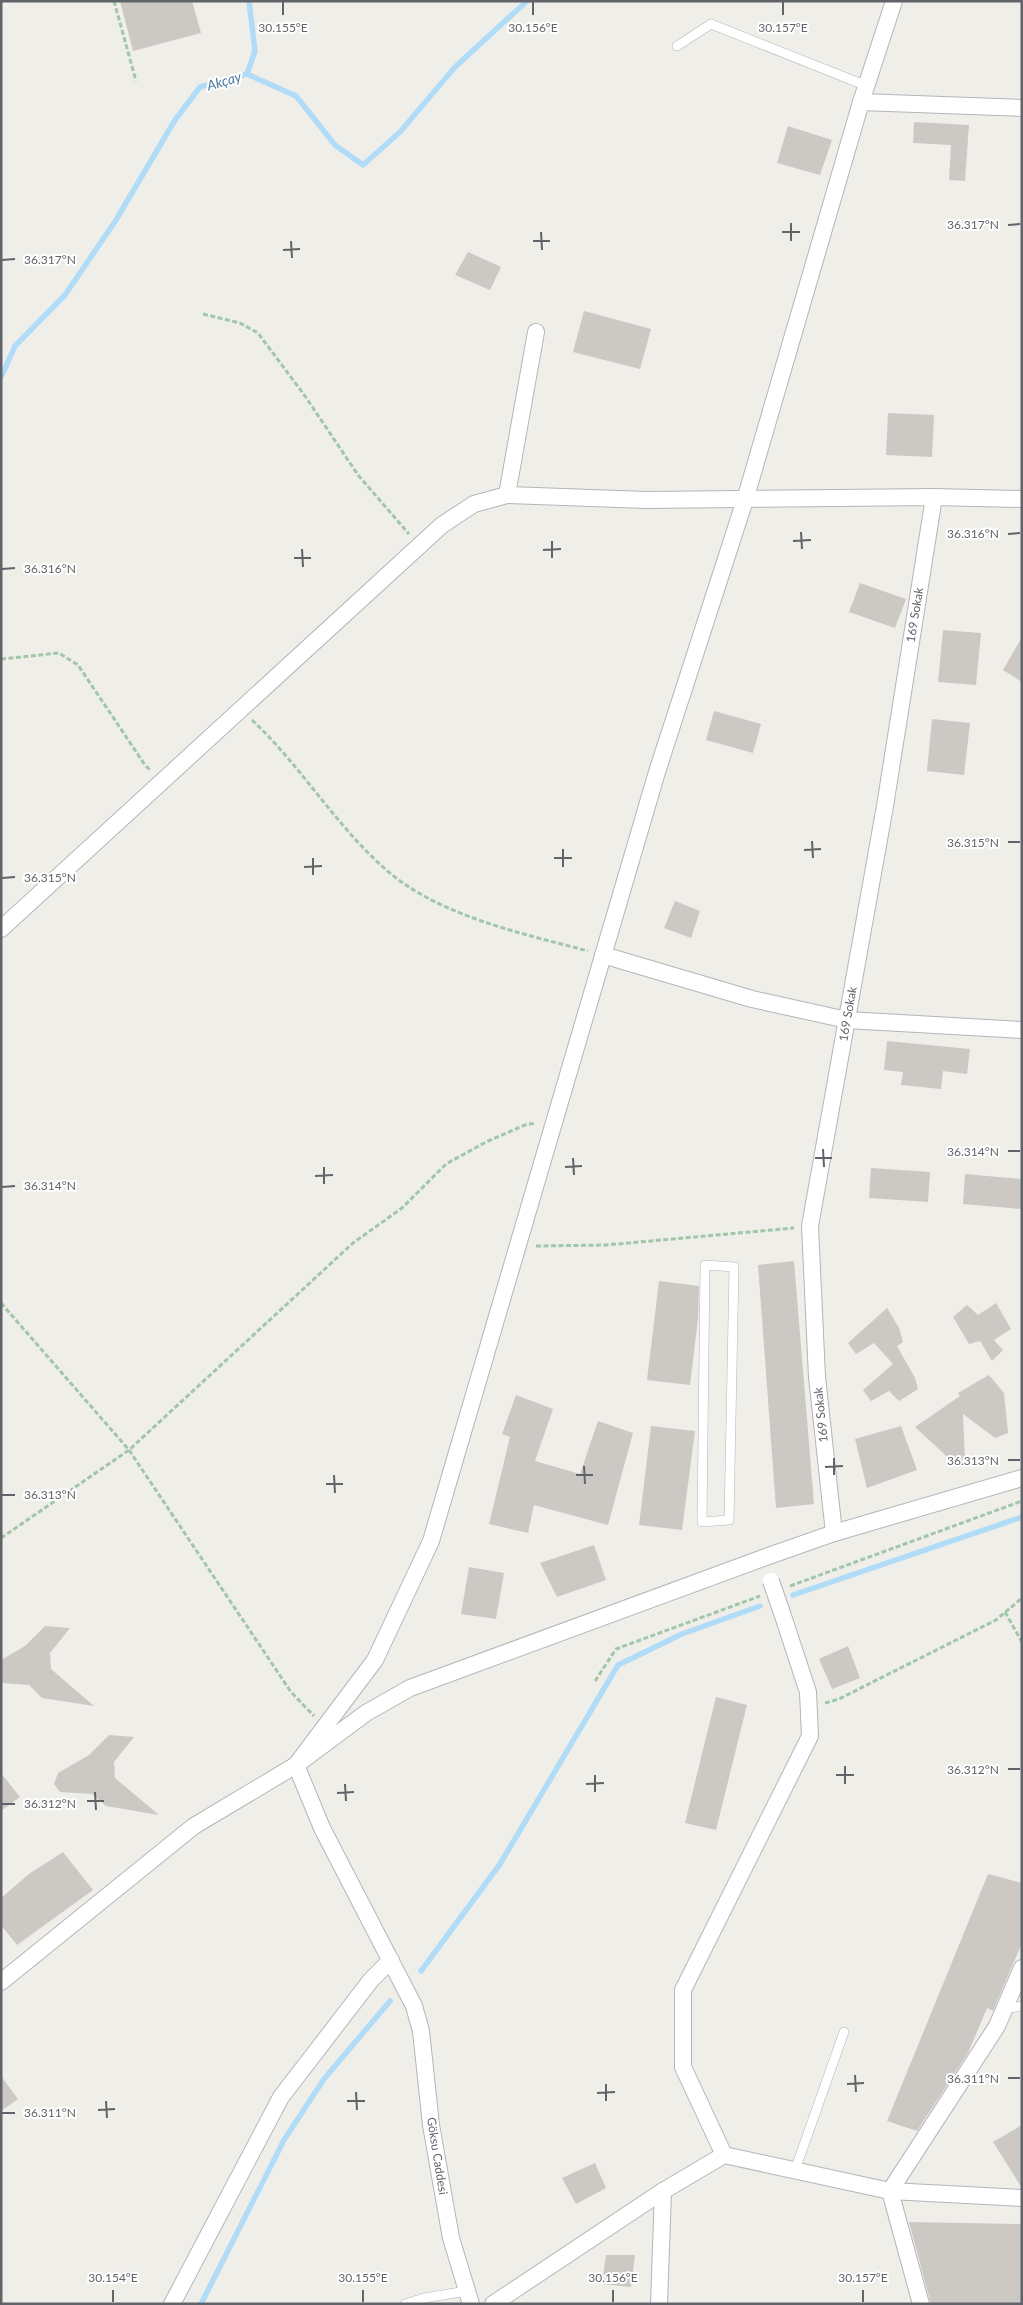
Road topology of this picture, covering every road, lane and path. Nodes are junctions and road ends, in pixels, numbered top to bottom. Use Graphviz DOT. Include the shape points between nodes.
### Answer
graph roads {
  1 [pos="114,1"];
  2 [pos="894,1"];
  3 [pos="677,46"];
  4 [pos="136,81"];
  5 [pos="867,86"];
  6 [pos="862,102"];
  7 [pos="1022,108"];
  8 [pos="203,314"];
  9 [pos="536,332"];
  10 [pos="507,495"];
  11 [pos="934,498"];
  12 [pos="1022,499"];
  13 [pos="745,500"];
  14 [pos="419,545"];
  15 [pos="1,659"];
  16 [pos="241,710"];
  17 [pos="162,782"];
  18 [pos="1,928"];
  19 [pos="603,954"];
  20 [pos="847,1020"];
  21 [pos="1022,1030"];
  22 [pos="555,1120"];
  23 [pos="810,1226"];
  24 [pos="518,1246"];
  25 [pos="734,1267"];
  26 [pos="1,1303"];
  27 [pos="129,1450"];
  28 [pos="1022,1478"];
  29 [pos="1022,1501"];
  30 [pos="834,1534"];
  31 [pos="1,1538"];
  32 [pos="763,1558"];
  33 [pos="775,1587"];
  34 [pos="1022,1598"];
  35 [pos="1005,1612"];
  36 [pos="1022,1642"];
  37 [pos="595,1682"];
  38 [pos="809,1707"];
  39 [pos="324,1728"];
  40 [pos="296,1765"];
  41 [pos="391,1960"];
  42 [pos="1022,1968"];
  43 [pos="1,1982"];
  44 [pos="1022,2006"];
  45 [pos="1004,2009"];
  46 [pos="844,2032"];
  47 [pos="724,2155"];
  48 [pos="795,2170"];
  49 [pos="663,2191"];
  50 [pos="890,2191"];
  51 [pos="1022,2198"];
  52 [pos="469,2298"];
  53 [pos="172,2304"];
  54 [pos="405,2304"];
  55 [pos="492,2304"];
  56 [pos="658,2304"];
  57 [pos="921,2304"];
  1 -- 4 [label="path"];
  2 -- 5 [label="street"];
  3 -- 5 [label="lane" via="711,24"];
  5 -- 6 [label="street"];
  6 -- 7 [label="street"];
  6 -- 13 [label="street"];
  8 -- 14 [label="path" via="240,323 258,333 358,475"];
  9 -- 10 [label="street"];
  10 -- 13 [label="street"];
  10 -- 14 [label="street" via="474,504 442,524"];
  11 -- 12 [label="street"];
  11 -- 13 [label="street"];
  11 -- 20 [label="street, 169 Sokak" via="887,796"];
  13 -- 19 [label="street" via="657,772"];
  14 -- 16 [label="street"];
  15 -- 17 [label="path" via="59,653 78,666 145,765"];
  16 -- 17 [label="street"];
  16 -- 19 [label="path" via="298,768 356,840 383,868 412,890 441,906"];
  17 -- 18 [label="street"];
  19 -- 20 [label="street" via="752,999"];
  19 -- 22 [label="street"];
  20 -- 21 [label="street"];
  20 -- 23 [label="street, 169 Sokak"];
  22 -- 24 [label="street"];
  22 -- 27 [label="path" via="525,1125 488,1140 446,1164 402,1208 354,1243"];
  23 -- 24 [label="path" via="606,1245"];
  23 -- 30 [label="street, 169 Sokak" via="817,1377"];
  24 -- 39 [label="street" via="431,1541 374,1660"];
  25 -- 25 [label="lane" via="729,1520 702,1522 705,1265"];
  26 -- 27 [label="path"];
  27 -- 31 [label="path"];
  27 -- 39 [label="path" via="291,1692"];
  28 -- 30 [label="street"];
  29 -- 33 [label="path"];
  30 -- 32 [label="street"];
  32 -- 33 [label="street"];
  32 -- 40 [label="street" via="410,1688 366,1713"];
  33 -- 37 [label="path" via="616,1649"];
  33 -- 38 [label="street, bridge" via="808,1692"];
  34 -- 35 [label="path"];
  35 -- 36 [label="path"];
  35 -- 38 [label="path" via="996,1620 839,1699"];
  38 -- 47 [label="street" via="810,1736 683,1990 683,2067"];
  39 -- 40 [label="street"];
  40 -- 41 [label="street, Göksu Caddesi" via="322,1828"];
  40 -- 43 [label="street" via="194,1826"];
  41 -- 52 [label="street, Göksu Caddesi" via="414,2006 420,2031 431,2125 451,2238"];
  41 -- 53 [label="street" via="280,2097"];
  42 -- 45 [label="street"];
  44 -- 45 [label="lane"];
  45 -- 50 [label="street" via="997,2026"];
  46 -- 48 [label="lane"];
  47 -- 48 [label="street"];
  47 -- 49 [label="street"];
  48 -- 50 [label="street"];
  49 -- 55 [label="street"];
  49 -- 56 [label="street"];
  50 -- 51 [label="street"];
  50 -- 57 [label="street"];
  52 -- 54 [label="lane" via="424,2298"];
}
